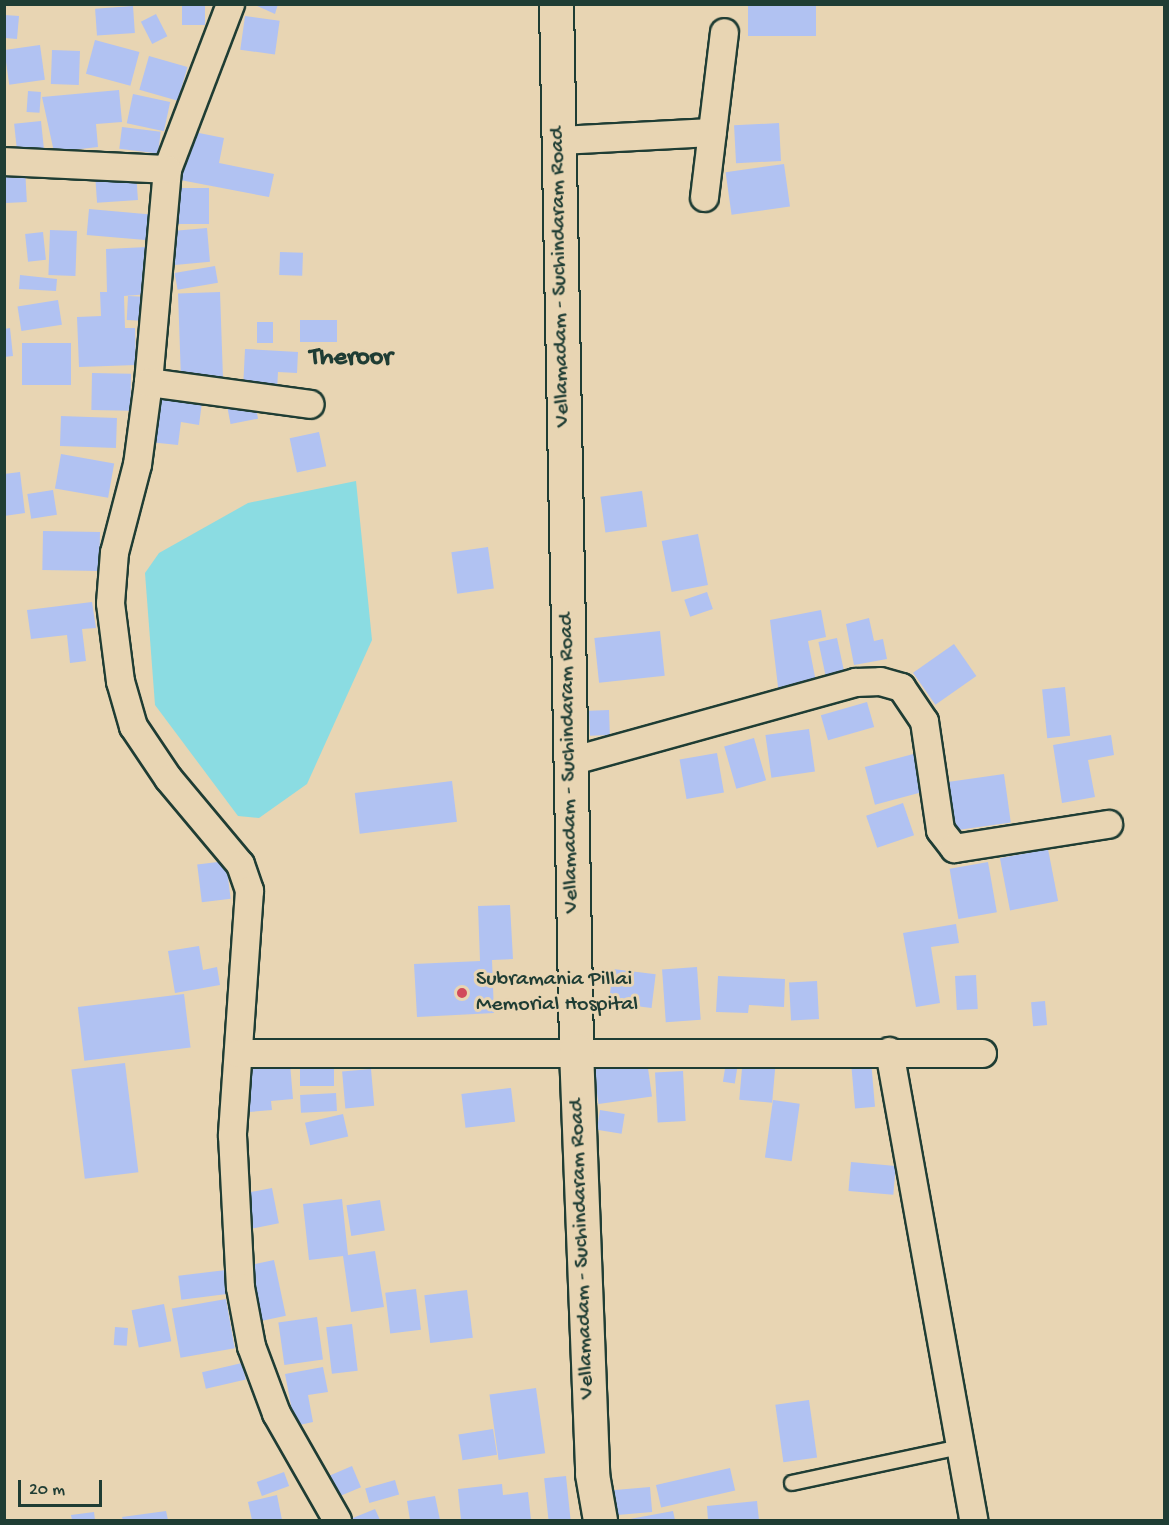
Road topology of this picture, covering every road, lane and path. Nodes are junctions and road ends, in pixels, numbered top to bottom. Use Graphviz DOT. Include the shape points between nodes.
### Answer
graph roads {
  1 [pos="230,4"];
  2 [pos="556,4"];
  3 [pos="724,32"];
  4 [pos="712,132"];
  5 [pos="559,140"];
  6 [pos="4,161"];
  7 [pos="167,169"];
  8 [pos="704,197"];
  9 [pos="148,382"];
  10 [pos="310,404"];
  11 [pos="570,761"];
  12 [pos="1108,824"];
  13 [pos="576,1050"];
  14 [pos="889,1051"];
  15 [pos="238,1053"];
  16 [pos="982,1053"];
  17 [pos="960,1447"];
  18 [pos="792,1484"];
  19 [pos="337,1521"];
  20 [pos="600,1521"];
  21 [pos="973,1521"];
  1 -- 7 [label="street"];
  2 -- 5 [label="main road, Vellamadam - Suchindaram Road"];
  3 -- 4 [label="street"];
  4 -- 5 [label="street"];
  4 -- 8 [label="street"];
  5 -- 11 [label="main road, Vellamadam - Suchindaram Road"];
  6 -- 7 [label="street"];
  7 -- 9 [label="street"];
  9 -- 10 [label="street"];
  9 -- 15 [label="street" via="137,464 114,552 110,603 119,670 133,726 168,778 240,864 249,890"];
  11 -- 12 [label="street" via="855,682 880,681 901,687 924,721 940,830 954,848"];
  11 -- 13 [label="main road, Vellamadam - Suchindaram Road"];
  13 -- 14 [label="street"];
  13 -- 15 [label="street"];
  13 -- 20 [label="main road, Vellamadam - Suchindaram Road" via="592,1474"];
  14 -- 16 [label="street"];
  14 -- 17 [label="street"];
  15 -- 19 [label="street" via="233,1224 251,1346 276,1413"];
  17 -- 18 [label="lane"];
  17 -- 21 [label="street"];
}
